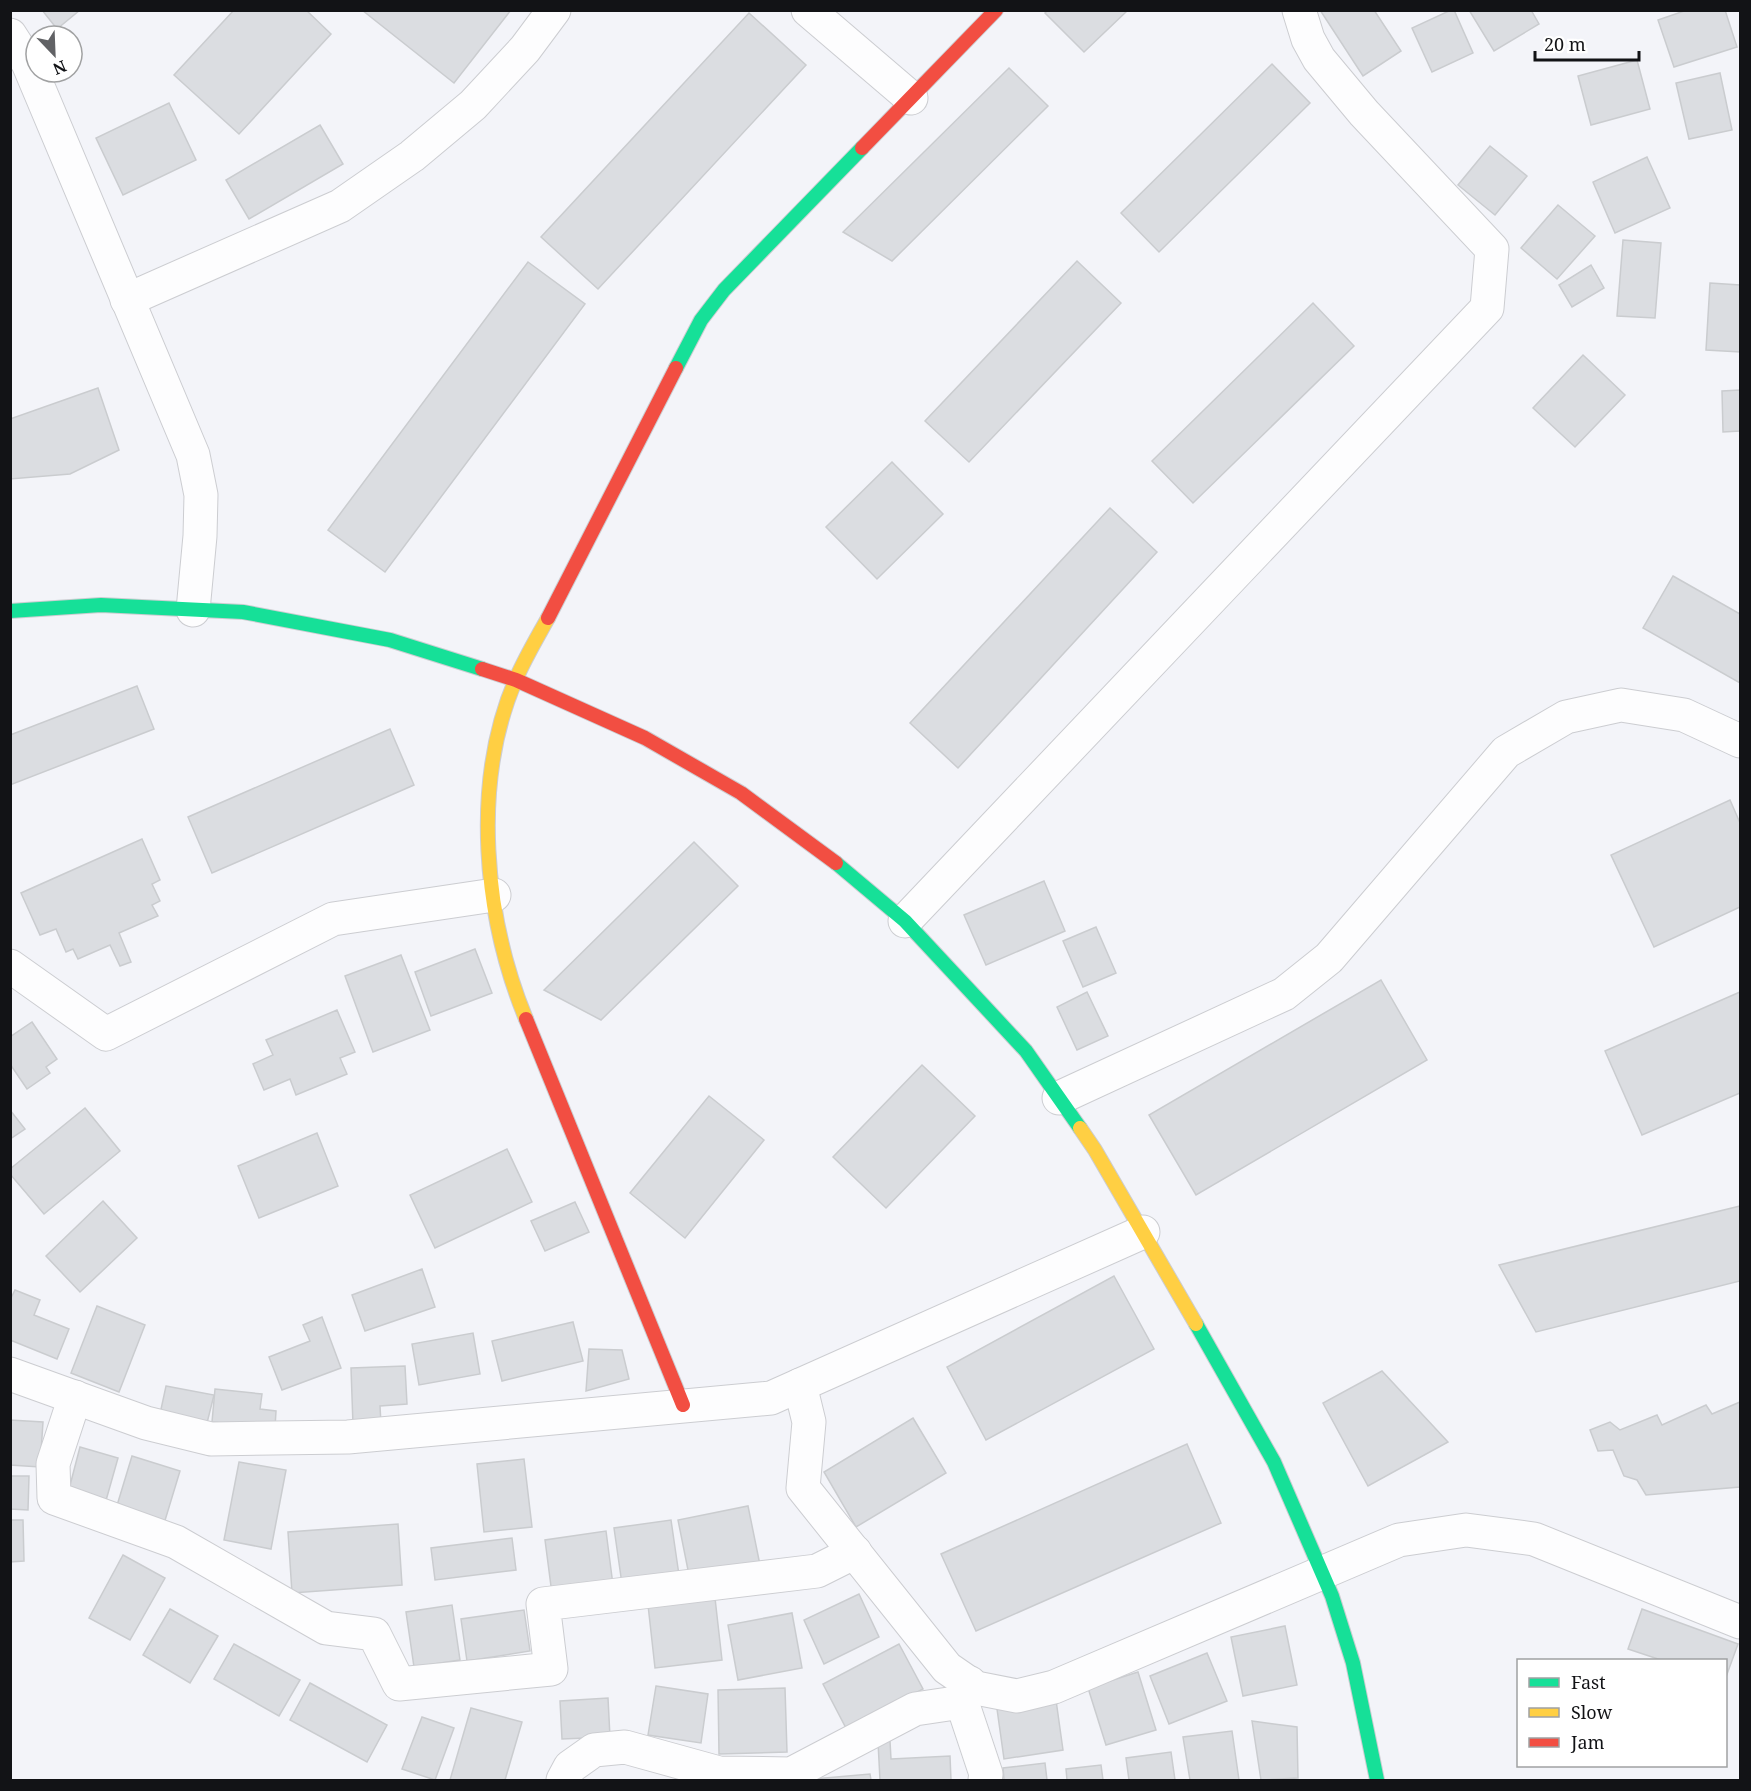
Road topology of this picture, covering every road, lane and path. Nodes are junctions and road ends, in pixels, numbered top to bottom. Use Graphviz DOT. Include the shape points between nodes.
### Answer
graph roads {
  1 [pos="554,10"];
  2 [pos="808,10"];
  3 [pos="996,10"];
  4 [pos="1299,10"];
  5 [pos="10,36"];
  6 [pos="911,98"];
  7 [pos="128,300"];
  8 [pos="193,610"];
  9 [pos="10,611"];
  10 [pos="516,680"];
  11 [pos="1740,741"];
  12 [pos="494,895"];
  13 [pos="906,921"];
  14 [pos="10,966"];
  15 [pos="1059,1098"];
  16 [pos="1143,1232"];
  17 [pos="10,1374"];
  18 [pos="800,1385"];
  19 [pos="75,1397"];
  20 [pos="683,1405"];
  21 [pos="855,1552"];
  22 [pos="1322,1572"];
  23 [pos="1740,1622"];
  24 [pos="966,1693"];
  25 [pos="563,1780"];
  26 [pos="985,1780"];
  27 [pos="1377,1780"];
  1 -- 7 [label="street" via="525,49 473,105 412,156 340,206"];
  2 -- 6 [label="street"];
  3 -- 6 [label="street"];
  4 -- 13 [label="street" via="1318,59 1492,249 1487,308"];
  5 -- 7 [label="street" via="27,63"];
  6 -- 10 [label="street" via="724,290 701,320"];
  7 -- 8 [label="street" via="193,455 201,495"];
  8 -- 9 [label="street" via="100,605"];
  8 -- 10 [label="street" via="243,612 390,640"];
  10 -- 12 [label="street" via="501,727 489,787 488,850"];
  10 -- 13 [label="street" via="645,738 741,793 844,869"];
  11 -- 15 [label="street" via="1684,715 1621,705 1566,717 1506,752 1329,958 1284,994"];
  12 -- 14 [label="street" via="333,919 106,1034"];
  12 -- 20 [label="street" via="517,998"];
  13 -- 15 [label="street" via="1026,1051"];
  15 -- 16 [label="street"];
  16 -- 18 [label="street"];
  16 -- 22 [label="street" via="1274,1462"];
  17 -- 19 [label="street"];
  18 -- 20 [label="street" via="771,1398"];
  18 -- 21 [label="street" via="809,1422 803,1488"];
  19 -- 20 [label="street" via="146,1423 211,1439 348,1437"];
  19 -- 21 [label="street" via="53,1464 54,1498 176,1542 326,1628 374,1634 399,1684 551,1669 543,1604 817,1571"];
  21 -- 24 [label="street"];
  22 -- 23 [label="street" via="1399,1540 1466,1530 1534,1539"];
  22 -- 24 [label="street" via="1054,1687 1017,1696 976,1688"];
  22 -- 27 [label="street" via="1353,1663"];
  24 -- 25 [label="street" via="915,1709 791,1774 719,1773 625,1747 594,1750 570,1767"];
  24 -- 26 [label="street"];
}
